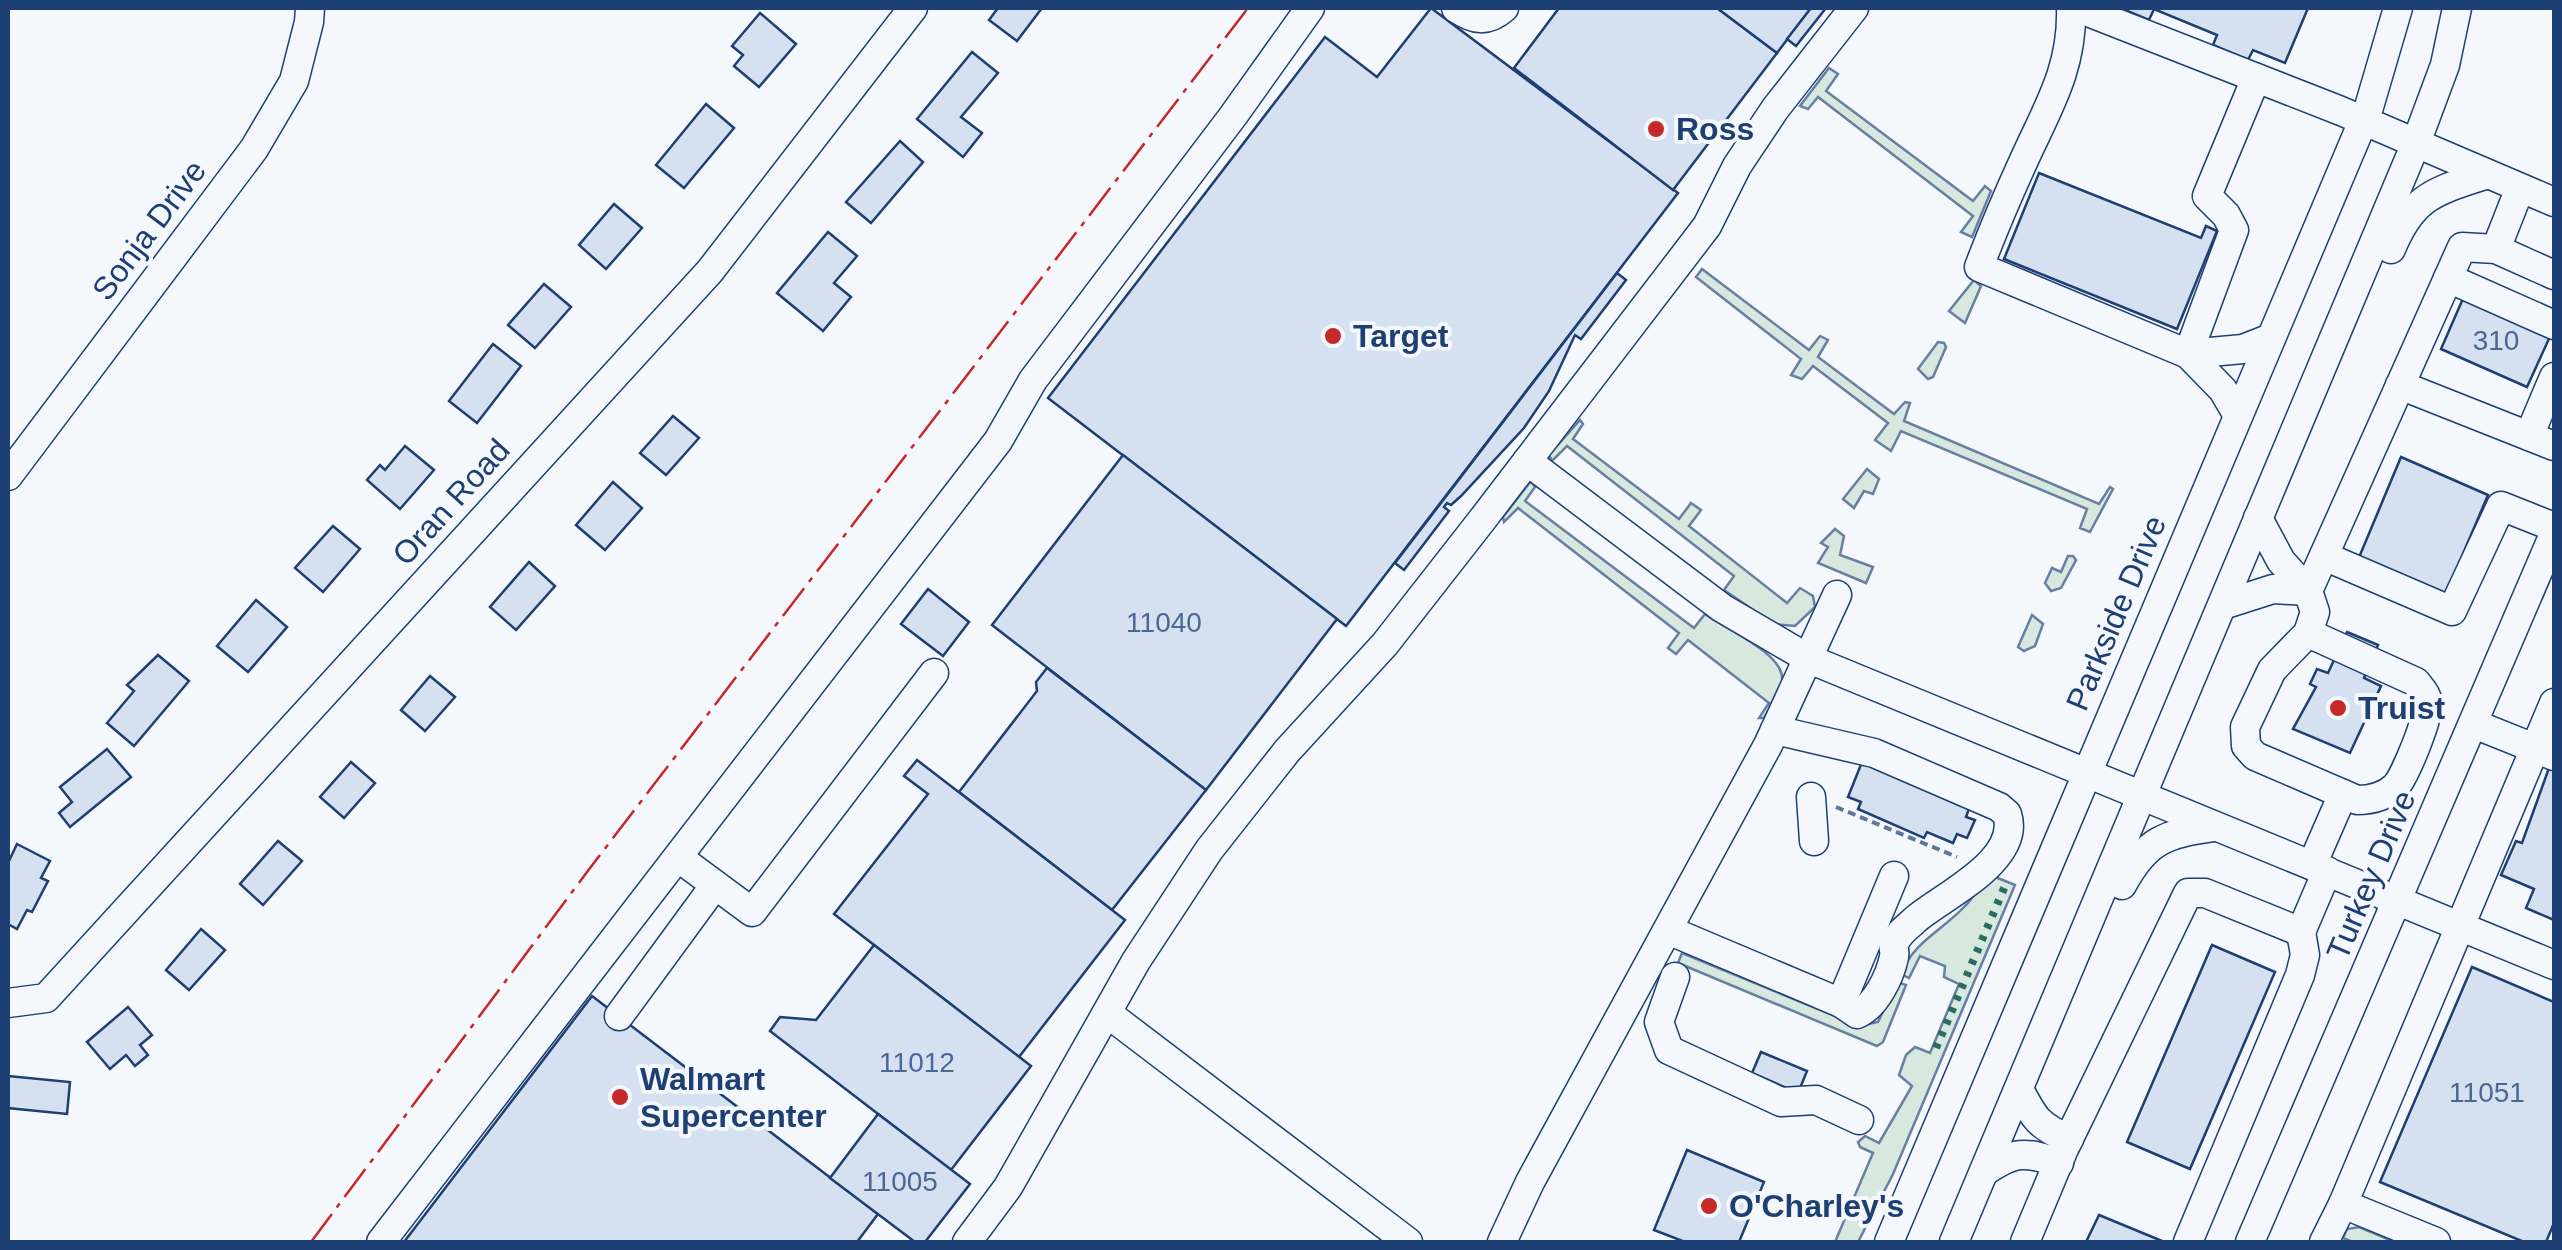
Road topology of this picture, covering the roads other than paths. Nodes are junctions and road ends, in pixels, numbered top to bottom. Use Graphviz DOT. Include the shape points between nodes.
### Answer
graph roads {
  1 [pos="310,8"];
  2 [pos="913,8"];
  3 [pos="1310,8"];
  4 [pos="1456,8"];
  5 [pos="1504,8"];
  6 [pos="1854,8"];
  7 [pos="2075,8"];
  8 [pos="2398,8"];
  9 [pos="2457,8"];
  10 [pos="2256,78"];
  11 [pos="2364,121"];
  12 [pos="2416,143"];
  13 [pos="2488,174"];
  14 [pos="2520,188"];
  15 [pos="2554,202"];
  16 [pos="2496,249"];
  17 [pos="2554,275"];
  18 [pos="2448,278"];
  19 [pos="2350,300"];
  20 [pos="2554,325"];
  21 [pos="2271,338"];
  22 [pos="2188,354"];
  23 [pos="2554,377"];
  24 [pos="2400,385"];
  25 [pos="2237,414"];
  26 [pos="2554,415"];
  27 [pos="2542,441"];
  28 [pos="1527,461"];
  29 [pos="8,476"];
  30 [pos="2258,518"];
  31 [pos="2552,543"];
  32 [pos="2324,556"];
  33 [pos="2308,591"];
  34 [pos="1837,596"];
  35 [pos="2223,605"];
  36 [pos="2308,634"];
  37 [pos="1809,659"];
  38 [pos="934,673"];
  39 [pos="2554,703"];
  40 [pos="2474,724"];
  41 [pos="1775,730"];
  42 [pos="2412,750"];
  43 [pos="2545,752"];
  44 [pos="2455,767"];
  45 [pos="2088,773"];
  46 [pos="2343,794"];
  47 [pos="2143,796"];
  48 [pos="1811,797"];
  49 [pos="2218,827"];
  50 [pos="1814,841"];
  51 [pos="679,858"];
  52 [pos="2320,868"];
  53 [pos="1894,876"];
  54 [pos="715,885"];
  55 [pos="2399,900"];
  56 [pos="2461,925"];
  57 [pos="1668,930"];
  58 [pos="2301,932"];
  59 [pos="2082,939"];
  60 [pos="2554,965"];
  61 [pos="1675,977"];
  62 [pos="8,1002"];
  63 [pos="1841,1003"];
  64 [pos="1107,1013"];
  65 [pos="619,1016"];
  66 [pos="2019,1089"];
  67 [pos="1859,1120"];
  68 [pos="2064,1151"];
  69 [pos="1984,1172"];
  70 [pos="2344,1204"];
  71 [pos="381,1242"];
  72 [pos="968,1242"];
  73 [pos="1408,1242"];
  74 [pos="1502,1242"];
  75 [pos="1889,1242"];
  76 [pos="1954,1242"];
  77 [pos="2026,1242"];
  78 [pos="2188,1242"];
  79 [pos="2253,1242"];
  80 [pos="2324,1242"];
  81 [pos="2436,1242"];
  1 -- 29 [label="street, Sonja Drive" via="294,82 254,149"];
  2 -- 62 [label="street, Oran Road" via="710,271 46,998"];
  3 -- 51 [label="street" via="1033,380 998,441"];
  4 -- 5 [label="street" via="1483,19"];
  6 -- 28 [label="street" via="1736,166 1707,226"];
  7 -- 10 [label="street"];
  7 -- 22 [label="street" via="2065,73 1980,267"];
  8 -- 11 [label="street, Parkside Drive"];
  9 -- 12 [label="street" via="2445,65"];
  10 -- 11 [label="street"];
  10 -- 22 [label="street" via="2207,196 2234,230"];
  11 -- 12 [label="street"];
  11 -- 21 [label="street, Parkside Drive"];
  12 -- 13 [label="street"];
  12 -- 19 [label="street"];
  13 -- 14 [label="street"];
  13 -- 19 [label="street" via="2416,206 2385,265"];
  14 -- 15 [label="street"];
  14 -- 16 [label="street"];
  16 -- 17 [label="street"];
  16 -- 18 [label="street" via="2462,247"];
  18 -- 20 [label="street"];
  18 -- 24 [label="street"];
  19 -- 30 [label="street"];
  21 -- 22 [label="street"];
  21 -- 25 [label="street, Parkside Drive"];
  22 -- 25 [label="street"];
  23 -- 27 [label="street"];
  24 -- 27 [label="street"];
  24 -- 32 [label="street"];
  25 -- 45 [label="street, Parkside Drive"];
  26 -- 27 [label="street"];
  28 -- 37 [label="street" via="1722,608"];
  28 -- 64 [label="street" via="1384,644 1228,823"];
  30 -- 33 [label="street"];
  30 -- 35 [label="street"];
  31 -- 32 [label="street" via="2501,506 2452,610"];
  31 -- 40 [label="street, Turkey Drive"];
  32 -- 33 [label="street"];
  33 -- 35 [label="street" via="2273,588"];
  33 -- 36 [label="street" via="2315,612"];
  34 -- 37 [label="street"];
  35 -- 47 [label="street"];
  36 -- 42 [label="street" via="2416,682 2428,709"];
  36 -- 46 [label="street" via="2272,670 2245,727 2246,746"];
  37 -- 41 [label="street"];
  37 -- 45 [label="street"];
  38 -- 54 [label="street" via="752,912"];
  39 -- 43 [label="street"];
  40 -- 43 [label="street"];
  40 -- 44 [label="street, Turkey Drive"];
  41 -- 57 [label="street"];
  41 -- 63 [label="street" via="1874,753 2007,814 2009,828 1995,859 1954,908 1894,956 1872,1006 1858,1014"];
  42 -- 44 [label="street"];
  42 -- 46 [label="street" via="2402,778 2386,794 2357,800"];
  43 -- 56 [label="street"];
  44 -- 55 [label="street, Turkey Drive"];
  45 -- 47 [label="street"];
  45 -- 75 [label="street, Parkside Drive"];
  46 -- 52 [label="street"];
  47 -- 49 [label="street"];
  47 -- 59 [label="street"];
  48 -- 50 [label="street"];
  49 -- 52 [label="street"];
  49 -- 59 [label="street" via="2154,842"];
  51 -- 54 [label="street"];
  51 -- 71 [label="street"];
  52 -- 55 [label="street"];
  52 -- 58 [label="street"];
  53 -- 63 [label="street"];
  54 -- 65 [label="street"];
  55 -- 56 [label="street"];
  55 -- 79 [label="street, Turkey Drive"];
  56 -- 60 [label="street"];
  56 -- 70 [label="street"];
  57 -- 63 [label="street"];
  57 -- 74 [label="street"];
  58 -- 68 [label="street" via="2205,893 2188,893"];
  58 -- 78 [label="street" via="2300,975"];
  59 -- 66 [label="street"];
  61 -- 67 [label="street" via="1659,1022 1669,1050 1781,1102 1816,1100"];
  64 -- 72 [label="street" via="1008,1187"];
  64 -- 73 [label="street"];
  66 -- 68 [label="street" via="2034,1119"];
  66 -- 69 [label="street"];
  68 -- 69 [label="street" via="2005,1157"];
  68 -- 77 [label="street"];
  69 -- 76 [label="street"];
  70 -- 80 [label="street"];
  70 -- 81 [label="street"];
}
